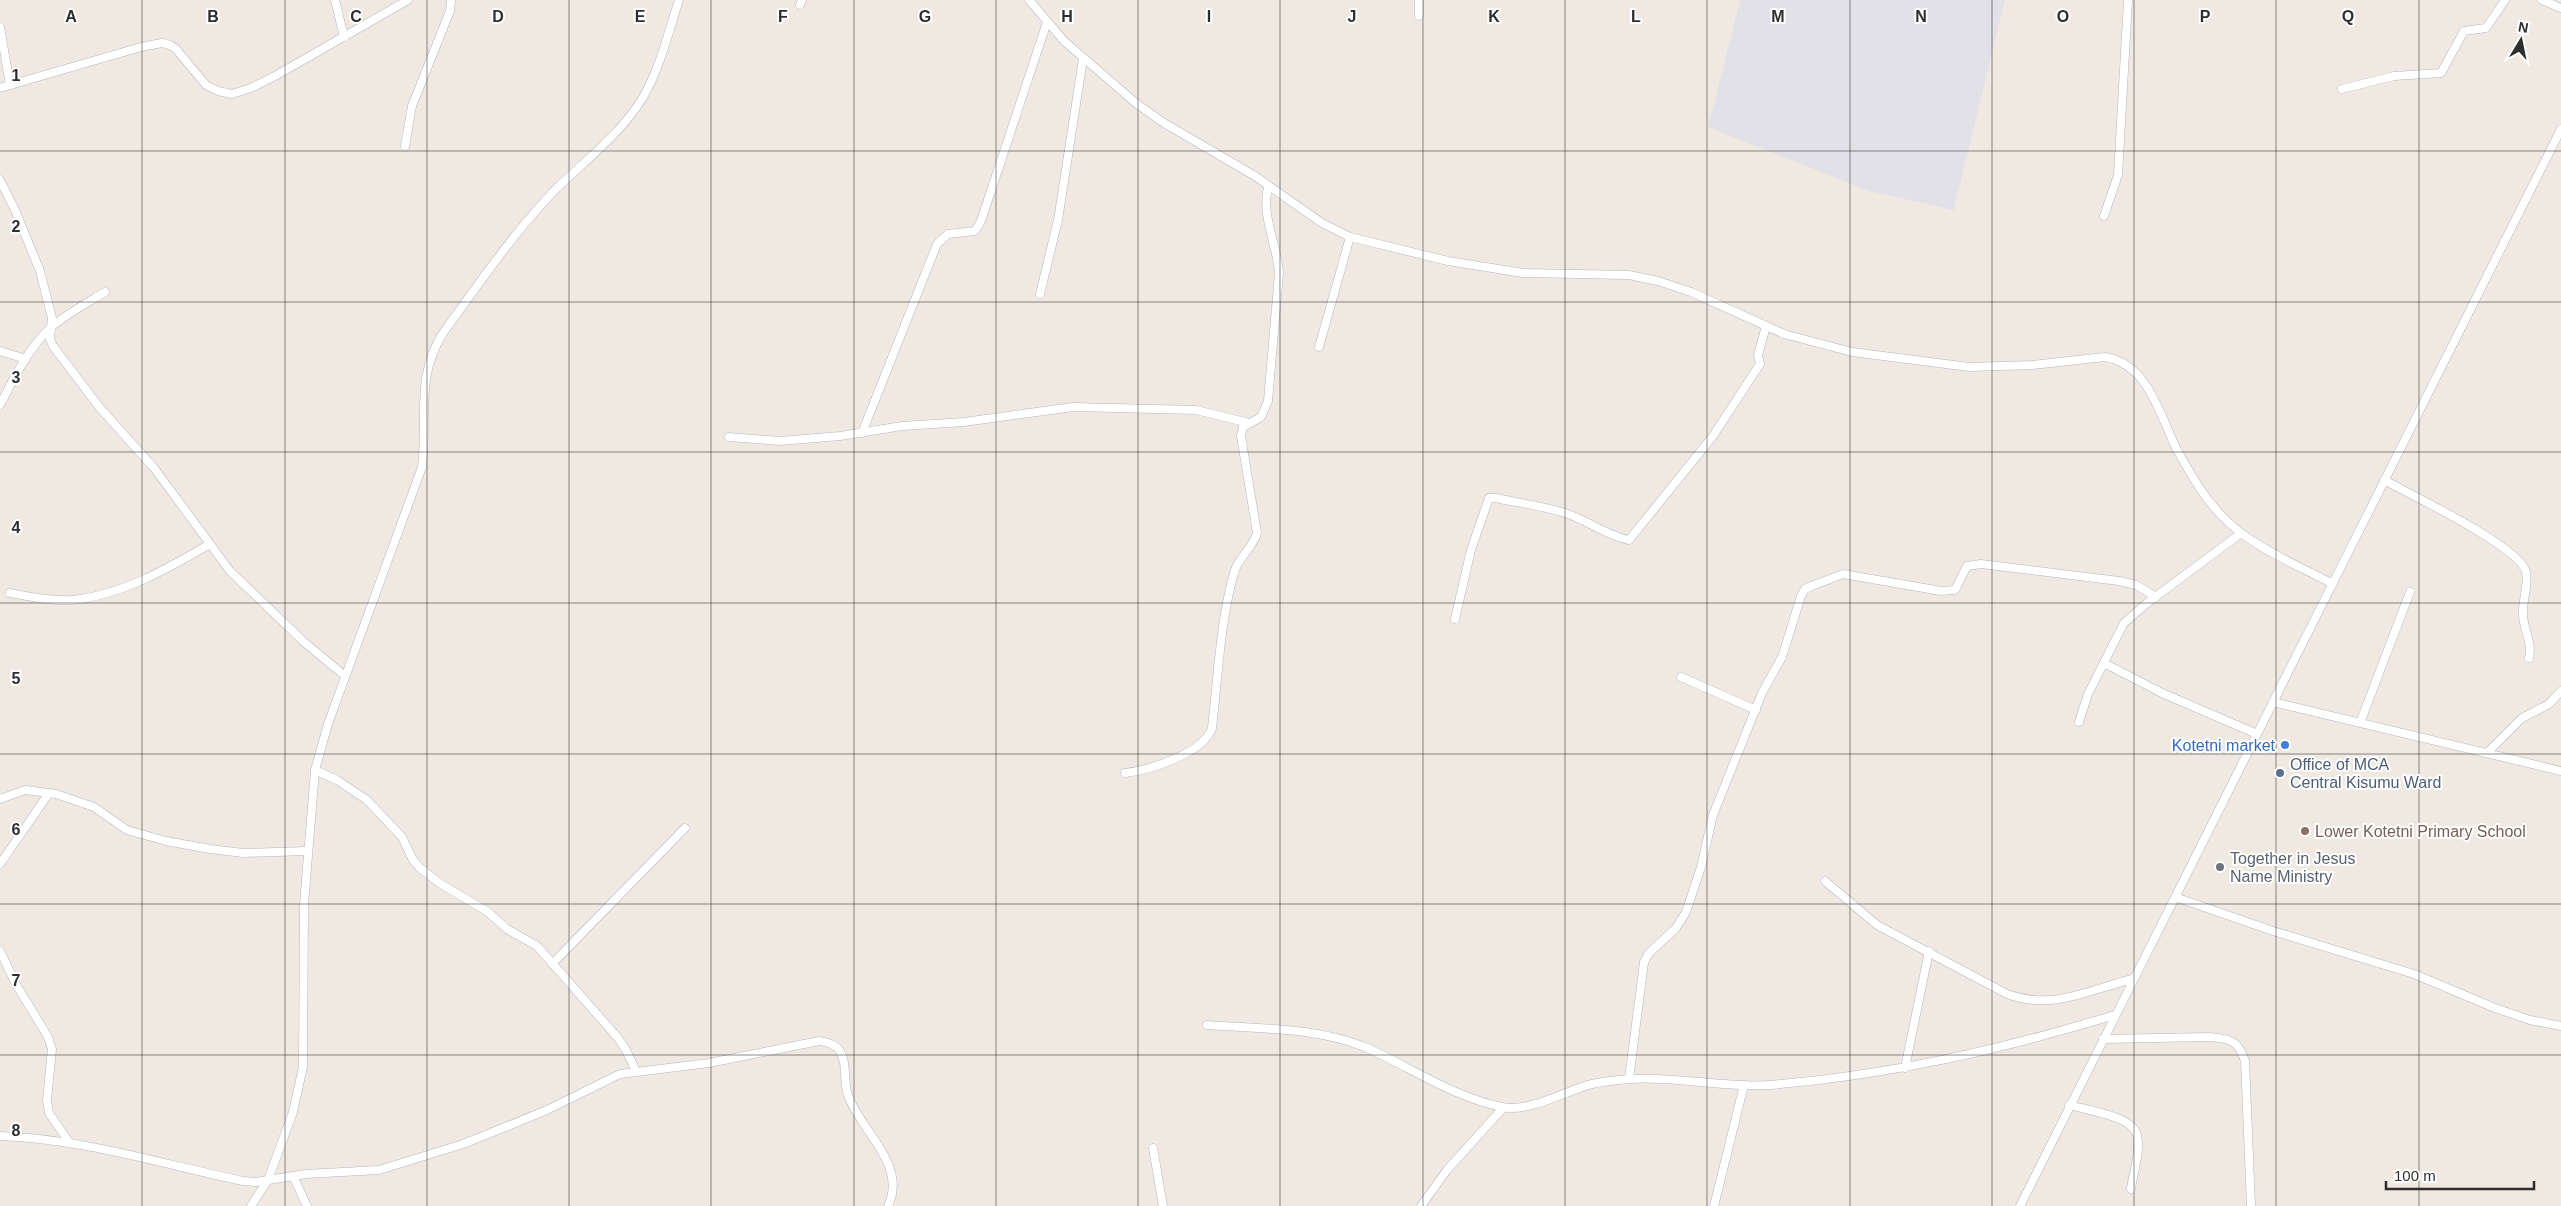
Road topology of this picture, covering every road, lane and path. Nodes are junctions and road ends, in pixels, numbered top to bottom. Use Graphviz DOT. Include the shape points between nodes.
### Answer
graph roads {
  1 [pos="335,0"];
  2 [pos="408,0"];
  3 [pos="451,0"];
  4 [pos="679,0"];
  5 [pos="1029,0"];
  6 [pos="1419,0"];
  7 [pos="2128,0"];
  8 [pos="2505,0"];
  9 [pos="2542,0"];
  10 [pos="2561,8"];
  11 [pos="1419,16"];
  12 [pos="1047,22"];
  13 [pos="0,27"];
  14 [pos="344,37"];
  15 [pos="1083,59"];
  16 [pos="10,85"];
  17 [pos="0,88"];
  18 [pos="2342,89"];
  19 [pos="2561,129"];
  20 [pos="405,146"];
  21 [pos="0,180"];
  22 [pos="1268,187"];
  23 [pos="2104,216"];
  24 [pos="1350,237"];
  25 [pos="105,292"];
  26 [pos="1040,294"];
  27 [pos="52,326"];
  28 [pos="1766,326"];
  29 [pos="1319,347"];
  30 [pos="0,351"];
  31 [pos="26,359"];
  32 [pos="0,405"];
  33 [pos="1249,423"];
  34 [pos="862,433"];
  35 [pos="729,436"];
  36 [pos="2384,480"];
  37 [pos="2240,534"];
  38 [pos="210,544"];
  39 [pos="2333,584"];
  40 [pos="2410,592"];
  41 [pos="10,593"];
  42 [pos="2156,596"];
  43 [pos="1455,619"];
  44 [pos="2530,658"];
  45 [pos="2104,663"];
  46 [pos="346,676"];
  47 [pos="1681,677"];
  48 [pos="2561,691"];
  49 [pos="2273,702"];
  50 [pos="1756,710"];
  51 [pos="2079,722"];
  52 [pos="2360,723"];
  53 [pos="2257,734"];
  54 [pos="2488,752"];
  55 [pos="315,770"];
  56 [pos="2561,770"];
  57 [pos="1125,773"];
  58 [pos="49,792"];
  59 [pos="0,799"];
  60 [pos="685,828"];
  61 [pos="307,851"];
  62 [pos="0,864"];
  63 [pos="1824,881"];
  64 [pos="2176,898"];
  65 [pos="0,951"];
  66 [pos="1929,951"];
  67 [pos="552,964"];
  68 [pos="2133,979"];
  69 [pos="2115,1015"];
  70 [pos="1207,1025"];
  71 [pos="2561,1026"];
  72 [pos="2103,1039"];
  73 [pos="1905,1068"];
  74 [pos="636,1071"];
  75 [pos="1629,1079"];
  76 [pos="1744,1085"];
  77 [pos="2069,1105"];
  78 [pos="1503,1108"];
  79 [pos="0,1136"];
  80 [pos="69,1142"];
  81 [pos="1153,1148"];
  82 [pos="293,1176"];
  83 [pos="268,1180"];
  84 [pos="2131,1189"];
  85 [pos="251,1206"];
  86 [pos="307,1206"];
  87 [pos="888,1206"];
  88 [pos="1163,1206"];
  89 [pos="1421,1206"];
  90 [pos="1714,1206"];
  91 [pos="2020,1206"];
  92 [pos="2251,1206"];
  1 -- 14 [label="street"];
  2 -- 14 [label="street"];
  3 -- 20 [label="street" via="450,11 412,106"];
  4 -- 46 [label="street" via="656,69 628,120 525,223 434,347 424,387 422,467"];
  5 -- 12 [label="street"];
  6 -- 11 [label="street"];
  7 -- 23 [label="street" via="2118,175"];
  8 -- 18 [label="street" via="2486,28 2464,31 2440,73 2394,76"];
  9 -- 10 [label="street"];
  12 -- 15 [label="street"];
  12 -- 34 [label="street" via="981,221 975,231 948,234 937,244"];
  13 -- 16 [label="street"];
  14 -- 16 [label="street" via="259,84 232,94 206,84 176,49 162,43"];
  15 -- 22 [label="street" via="1164,123"];
  15 -- 26 [label="street" via="1058,220"];
  16 -- 17 [label="street"];
  19 -- 36 [label="street"];
  21 -- 27 [label="street" via="40,271"];
  22 -- 24 [label="street" via="1322,223"];
  22 -- 33 [label="street" via="1265,210 1280,273 1268,401 1261,417"];
  24 -- 28 [label="street" via="1448,261 1523,272 1658,280"];
  24 -- 29 [label="street"];
  25 -- 27 [label="street"];
  27 -- 31 [label="street"];
  27 -- 38 [label="street" via="50,339 53,346 100,408 154,468"];
  28 -- 37 [label="street" via="1852,352 1969,368 2105,357 2116,359 2137,372 2202,491 2226,522"];
  28 -- 43 [label="street" via="1758,355 1760,364 1713,436 1629,540 1564,512 1489,498 1471,550"];
  30 -- 31 [label="street"];
  31 -- 32 [label="street"];
  33 -- 34 [label="street" via="1196,410 1074,408"];
  33 -- 57 [label="street" via="1243,427 1241,436 1257,533 1234,573 1209,736 1197,748 1147,769"];
  34 -- 35 [label="street" via="774,442"];
  36 -- 39 [label="street"];
  36 -- 44 [label="street" via="2481,532 2523,566 2526,579 2523,614 2531,644"];
  37 -- 39 [label="street"];
  37 -- 42 [label="street"];
  38 -- 41 [label="street" via="164,571 101,594 71,600"];
  38 -- 46 [label="street" via="230,571 273,614"];
  39 -- 49 [label="street"];
  40 -- 52 [label="street"];
  42 -- 45 [label="street" via="2124,623"];
  42 -- 50 [label="street" via="2136,585 2119,581 1981,564 1967,566 1960,584 1950,591 1843,574 1805,589 1782,657"];
  45 -- 51 [label="street" via="2088,694"];
  45 -- 53 [label="street" via="2162,693"];
  46 -- 55 [label="street"];
  47 -- 50 [label="street"];
  48 -- 54 [label="street" via="2549,704 2522,718"];
  49 -- 52 [label="street"];
  49 -- 53 [label="street"];
  50 -- 75 [label="street" via="1713,815 1686,912 1676,928 1644,962"];
  52 -- 54 [label="street"];
  53 -- 64 [label="street"];
  54 -- 56 [label="street"];
  55 -- 61 [label="street"];
  55 -- 67 [label="street" via="367,800 402,837 420,868 488,912 508,929 530,940"];
  58 -- 59 [label="street" via="25,790"];
  58 -- 61 [label="street" via="94,807 127,830 166,841 243,853"];
  58 -- 62 [label="street"];
  60 -- 67 [label="street"];
  61 -- 83 [label="street" via="303,1067 293,1112"];
  63 -- 66 [label="street" via="1877,925"];
  64 -- 68 [label="street"];
  64 -- 71 [label="street" via="2414,974 2530,1020"];
  65 -- 80 [label="street" via="48,1037 52,1049 47,1100 49,1113"];
  66 -- 68 [label="street" via="2025,1001 2053,1002"];
  66 -- 73 [label="street"];
  67 -- 74 [label="street" via="618,1038"];
  68 -- 69 [label="street"];
  69 -- 72 [label="street"];
  69 -- 73 [label="street" via="2021,1043"];
  70 -- 78 [label="street" via="1317,1034 1347,1041 1428,1080"];
  72 -- 77 [label="street"];
  72 -- 92 [label="street" via="2210,1037 2227,1039 2241,1048 2245,1061"];
  73 -- 76 [label="street" via="1854,1076"];
  74 -- 82 [label="street" via="604,1081 547,1110 487,1134 397,1165 361,1172"];
  74 -- 87 [label="street" via="709,1063 819,1041 836,1046 841,1052 848,1095 886,1158 892,1186"];
  75 -- 76 [label="street" via="1658,1078"];
  75 -- 78 [label="street" via="1593,1083 1527,1105"];
  76 -- 90 [label="street"];
  77 -- 84 [label="street" via="2117,1118 2134,1128 2138,1147"];
  77 -- 91 [label="street"];
  78 -- 89 [label="street"];
  79 -- 80 [label="street"];
  80 -- 83 [label="street" via="243,1181"];
  81 -- 88 [label="street"];
  82 -- 83 [label="street"];
  82 -- 86 [label="street"];
  83 -- 85 [label="street"];
}
